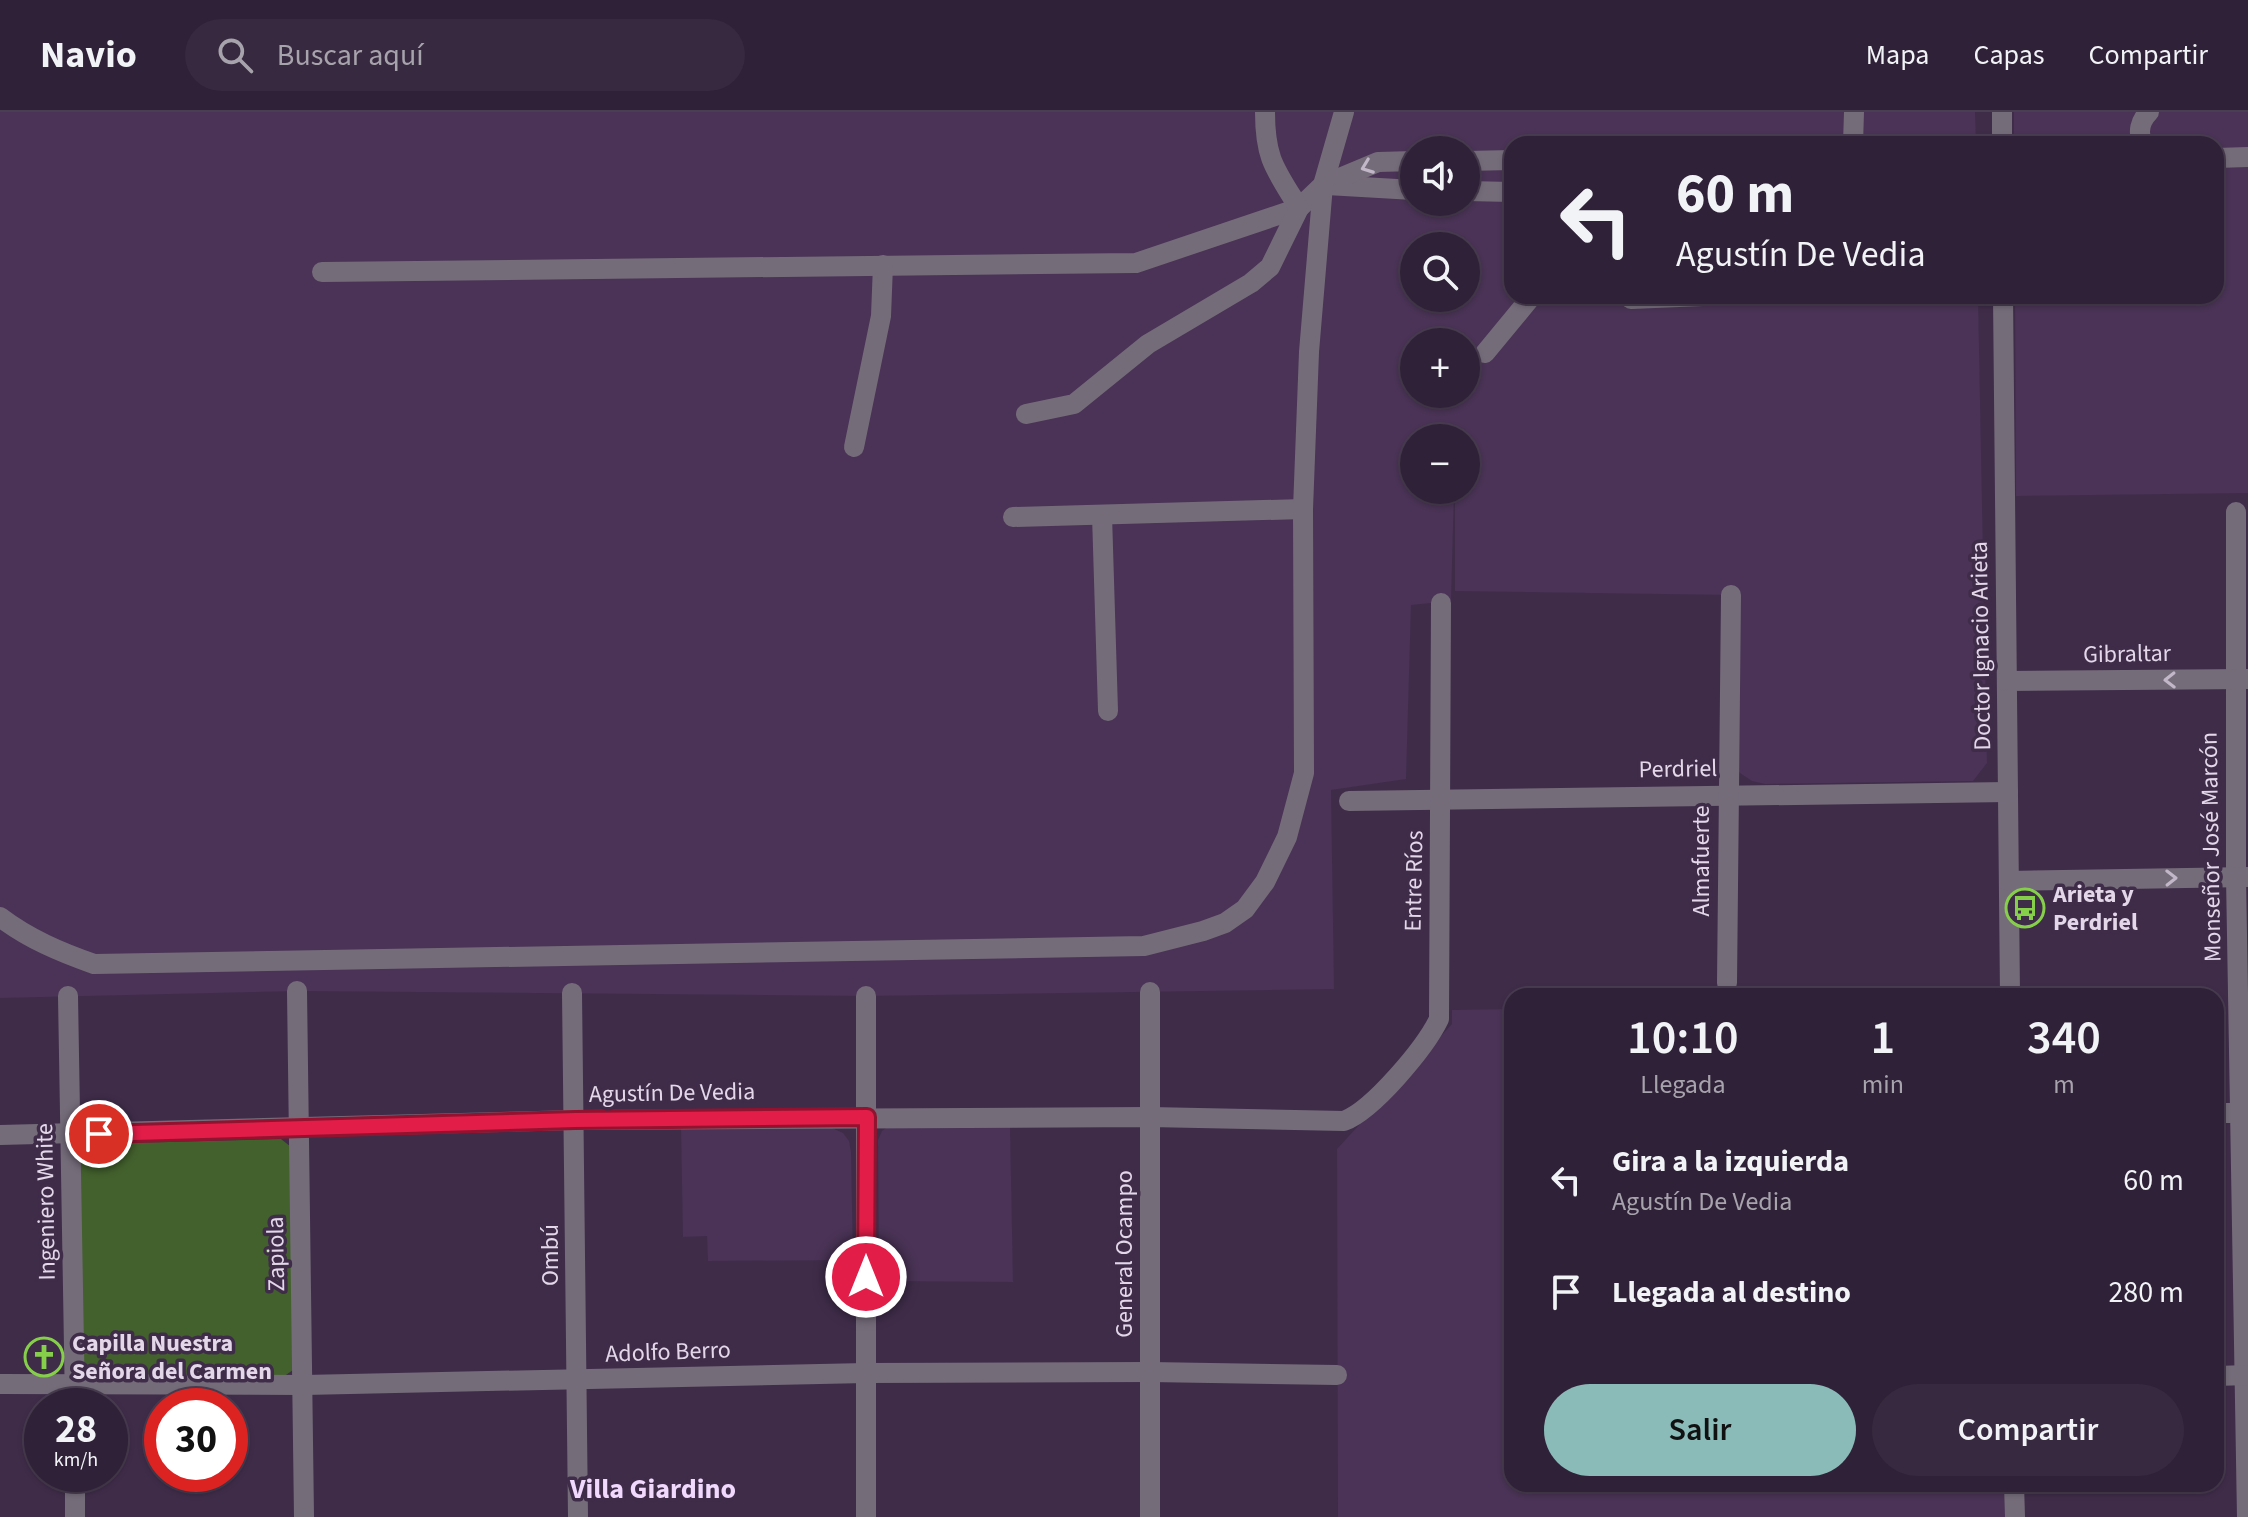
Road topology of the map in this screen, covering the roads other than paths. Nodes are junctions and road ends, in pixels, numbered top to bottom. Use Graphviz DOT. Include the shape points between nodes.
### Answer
graph roads {
  1 [pos="1265,112"];
  2 [pos="1344,112"];
  3 [pos="1854,112"];
  4 [pos="2002,112"];
  5 [pos="1853,136"];
  6 [pos="2002,136"];
  7 [pos="2248,157"];
  8 [pos="2224,158"];
  9 [pos="1504,160"];
  10 [pos="1400,161"];
  11 [pos="1480,161"];
  12 [pos="1323,185"];
  13 [pos="1400,190"];
  14 [pos="1480,191"];
  15 [pos="1504,192"];
  16 [pos="1299,208"];
  17 [pos="883,265"];
  18 [pos="322,272"];
  19 [pos="1525,304"];
  20 [pos="2003,304"];
  21 [pos="1485,353"];
  22 [pos="1026,414"];
  23 [pos="854,447"];
  24 [pos="1303,509"];
  25 [pos="2236,512"];
  26 [pos="1102,515"];
  27 [pos="1013,517"];
  28 [pos="1731,595"];
  29 [pos="1441,603"];
  30 [pos="2242,679"];
  31 [pos="2007,681"];
  32 [pos="1108,711"];
  33 [pos="2008,792"];
  34 [pos="1727,794"];
  35 [pos="1441,798"];
  36 [pos="1349,801"];
  37 [pos="2242,877"];
  38 [pos="2009,881"];
  39 [pos="0,917"];
  40 [pos="1727,983"];
  41 [pos="2010,988"];
  42 [pos="297,991"];
  43 [pos="1150,992"];
  44 [pos="572,993"];
  45 [pos="68,996"];
  46 [pos="866,996"];
  47 [pos="2224,1113"];
  48 [pos="2245,1113"];
  49 [pos="867,1117"];
  50 [pos="1150,1117"];
  51 [pos="575,1120"];
  52 [pos="1344,1121"];
  53 [pos="300,1127"];
  54 [pos="0,1135"];
  55 [pos="70,1135"];
  56 [pos="1150,1372"];
  57 [pos="866,1373"];
  58 [pos="1337,1375"];
  59 [pos="2247,1375"];
  60 [pos="2224,1376"];
  61 [pos="577,1381"];
  62 [pos="0,1384"];
  63 [pos="75,1385"];
  64 [pos="304,1385"];
  65 [pos="75,1492"];
  66 [pos="2014,1492"];
  67 [pos="75,1517"];
  68 [pos="304,1517"];
  69 [pos="578,1517"];
  70 [pos="866,1517"];
  71 [pos="1150,1517"];
  72 [pos="2015,1517"];
  73 [pos="2247,1517"];
  1 -- 16 [label="street" via="1271,162"];
  2 -- 12 [label="street"];
  3 -- 5 [label="street"];
  4 -- 6 [label="street"];
  7 -- 8 [label="street"];
  9 -- 11 [label="street"];
  10 -- 12 [label="street, one-way" via="1378,162"];
  12 -- 13 [label="street"];
  12 -- 16 [label="street"];
  12 -- 24 [label="street"];
  14 -- 15 [label="street"];
  16 -- 17 [label="street" via="1136,263"];
  16 -- 22 [label="street" via="1270,267 1251,283 1148,344 1074,404"];
  17 -- 18 [label="street"];
  17 -- 23 [label="street" via="881,316"];
  19 -- 21 [label="street"];
  20 -- 31 [label="street, Doctor Ignacio Arieta"];
  24 -- 26 [label="street"];
  24 -- 39 [label="street" via="1304,773 1287,837 1265,882 1245,909 1203,931 1144,946 94,964 58,952"];
  25 -- 30 [label="street, Monseñor José Marcón"];
  26 -- 27 [label="street"];
  26 -- 32 [label="street"];
  28 -- 34 [label="street, Almafuerte"];
  29 -- 35 [label="street, Entre Ríos"];
  30 -- 31 [label="street, Gibraltar, one-way"];
  30 -- 37 [label="street, Monseñor José Marcón"];
  31 -- 33 [label="street, Doctor Ignacio Arieta"];
  33 -- 34 [label="street, Perdriel"];
  33 -- 38 [label="street, Doctor Ignacio Arieta"];
  34 -- 35 [label="street, Perdriel"];
  34 -- 40 [label="street, Almafuerte"];
  35 -- 36 [label="street, Perdriel"];
  35 -- 52 [label="street, Entre Ríos" via="1439,1019 1373,1102"];
  38 -- 37 [label="street, one-way"];
  37 -- 48 [label="street, Monseñor José Marcón"];
  38 -- 41 [label="street, Doctor Ignacio Arieta"];
  42 -- 53 [label="street, Zapiola"];
  43 -- 50 [label="street, General Ocampo"];
  44 -- 51 [label="street, Ombú"];
  45 -- 55 [label="street, Ingeniero White"];
  46 -- 49 [label="street"];
  47 -- 48 [label="street"];
  48 -- 59 [label="street, Monseñor José Marcón"];
  49 -- 50 [label="street, Agustín De Vedia"];
  49 -- 51 [label="street, Agustín De Vedia"];
  49 -- 57 [label="street"];
  50 -- 52 [label="street, Agustín De Vedia"];
  50 -- 56 [label="street, General Ocampo"];
  51 -- 53 [label="street, Agustín De Vedia"];
  51 -- 61 [label="street, Ombú"];
  53 -- 55 [label="street, Agustín De Vedia"];
  53 -- 64 [label="street, Zapiola"];
  54 -- 55 [label="street, Agustín De Vedia"];
  55 -- 63 [label="street, Ingeniero White"];
  56 -- 57 [label="street, Adolfo Berro"];
  56 -- 58 [label="street, Adolfo Berro"];
  56 -- 71 [label="street, General Ocampo"];
  57 -- 61 [label="street, Adolfo Berro"];
  57 -- 70 [label="street"];
  59 -- 60 [label="street"];
  59 -- 73 [label="street, Monseñor José Marcón"];
  61 -- 64 [label="street, Adolfo Berro"];
  61 -- 69 [label="street, Ombú"];
  62 -- 63 [label="street, Adolfo Berro"];
  63 -- 64 [label="street, Adolfo Berro"];
  64 -- 68 [label="street, Zapiola"];
  65 -- 67 [label="street"];
  66 -- 72 [label="street"];
}
